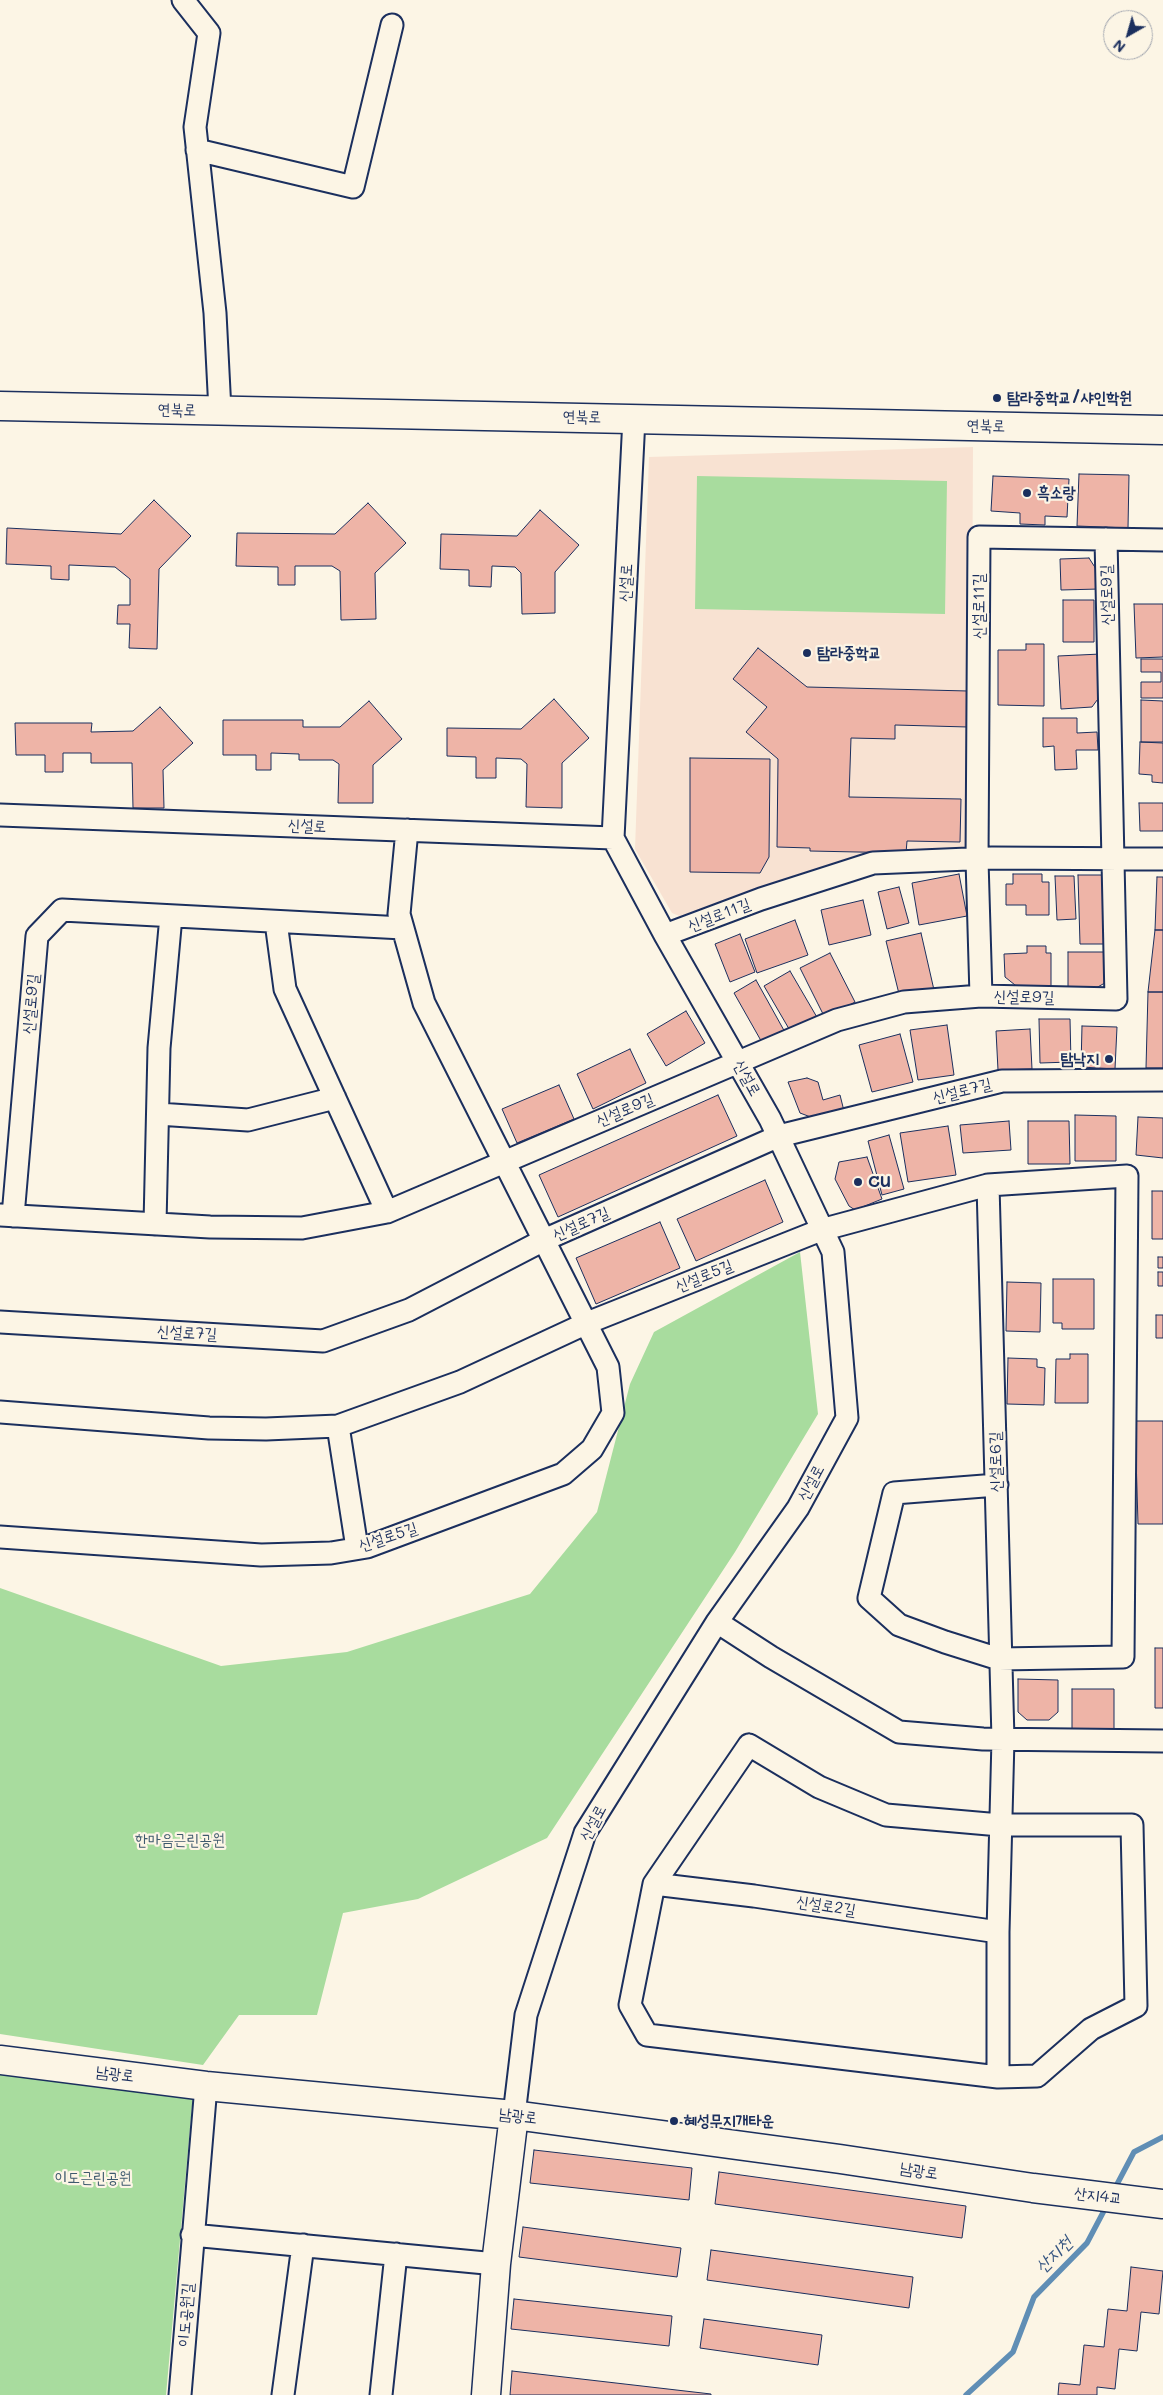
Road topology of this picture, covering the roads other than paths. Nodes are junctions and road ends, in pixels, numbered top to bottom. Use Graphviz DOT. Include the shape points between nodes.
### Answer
graph roads {
  1 [pos="183,0"];
  2 [pos="392,25"];
  3 [pos="197,150"];
  4 [pos="0,406"];
  5 [pos="220,411"];
  6 [pos="634,418"];
  7 [pos="1163,430"];
  8 [pos="1106,539"];
  9 [pos="1163,540"];
  10 [pos="0,814"];
  11 [pos="407,830"];
  12 [pos="613,838"];
  13 [pos="1113,859"];
  14 [pos="1163,859"];
  15 [pos="977,860"];
  16 [pos="171,916"];
  17 [pos="276,922"];
  18 [pos="403,928"];
  19 [pos="665,935"];
  20 [pos="981,996"];
  21 [pos="738,1062"];
  22 [pos="1163,1080"];
  23 [pos="335,1098"];
  24 [pos="158,1114"];
  25 [pos="779,1136"];
  26 [pos="504,1162"];
  27 [pos="988,1184"];
  28 [pos="387,1212"];
  29 [pos="7,1216"];
  30 [pos="156,1224"];
  31 [pos="821,1230"];
  32 [pos="544,1240"];
  33 [pos="0,1322"];
  34 [pos="587,1323"];
  35 [pos="0,1412"];
  36 [pos="338,1426"];
  37 [pos="997,1485"];
  38 [pos="0,1537"];
  39 [pos="357,1548"];
  40 [pos="717,1622"];
  41 [pos="999,1659"];
  42 [pos="1003,1739"];
  43 [pos="1163,1742"];
  44 [pos="1000,1825"];
  45 [pos="654,1884"];
  46 [pos="998,1932"];
  47 [pos="0,2060"];
  48 [pos="998,2077"];
  49 [pos="206,2086"];
  50 [pos="514,2115"];
  51 [pos="1033,2188"];
  52 [pos="1163,2204"];
  53 [pos="192,2234"];
  54 [pos="302,2245"];
  55 [pos="396,2254"];
  56 [pos="496,2264"];
  57 [pos="180,2395"];
  58 [pos="283,2395"];
  59 [pos="381,2395"];
  60 [pos="486,2395"];
  1 -- 3 [label="street" via="209,33 195,127"];
  2 -- 3 [label="street" via="353,187"];
  3 -- 5 [label="street" via="215,313"];
  4 -- 5 [label="main road, 연북로"];
  5 -- 6 [label="main road, 연북로"];
  6 -- 7 [label="main road, 연북로"];
  6 -- 12 [label="street, 신설로"];
  8 -- 9 [label="street, 신설로11길"];
  8 -- 13 [label="street, 신설로9길"];
  8 -- 15 [label="street, 신설로11길" via="979,537"];
  10 -- 11 [label="street, 신설로"];
  11 -- 12 [label="street, 신설로"];
  11 -- 18 [label="street" via="399,914"];
  12 -- 19 [label="street, 신설로"];
  13 -- 14 [label="street, 신설로11길"];
  13 -- 15 [label="street, 신설로11길"];
  13 -- 20 [label="street, 신설로9길" via="1116,998"];
  15 -- 19 [label="street, 신설로11길" via="873,863 760,899"];
  15 -- 20 [label="street"];
  16 -- 17 [label="street, 신설로9길"];
  16 -- 24 [label="street" via="159,1048"];
  16 -- 29 [label="street, 신설로9길" via="62,910 37,936"];
  17 -- 18 [label="street, 신설로9길"];
  17 -- 23 [label="street" via="285,989"];
  18 -- 26 [label="street" via="424,1004"];
  19 -- 21 [label="street, 신설로"];
  20 -- 21 [label="street, 신설로9길" via="904,1002 837,1020"];
  21 -- 25 [label="street, 신설로"];
  21 -- 26 [label="street, 신설로9길"];
  22 -- 25 [label="street, 신설로7길" via="1002,1081"];
  23 -- 24 [label="street" via="248,1120"];
  23 -- 28 [label="street"];
  24 -- 30 [label="street"];
  25 -- 31 [label="street, 신설로"];
  25 -- 32 [label="street, 신설로7길"];
  26 -- 28 [label="street, 신설로9길"];
  26 -- 32 [label="street"];
  27 -- 31 [label="street, 신설로5길"];
  27 -- 37 [label="street, 신설로6길"];
  27 -- 41 [label="street, 신설로5길" via="1127,1176 1123,1658"];
  28 -- 30 [label="street, 신설로9길" via="302,1228"];
  29 -- 30 [label="street, 신설로9길"];
  31 -- 34 [label="street, 신설로5길"];
  31 -- 40 [label="street, 신설로" via="833,1252 847,1418 798,1508"];
  32 -- 33 [label="street, 신설로7길" via="409,1310 323,1341"];
  32 -- 34 [label="street"];
  34 -- 36 [label="street, 신설로5길" via="460,1382"];
  34 -- 39 [label="street, 신설로5길" via="608,1367 613,1413 592,1449 563,1474"];
  35 -- 36 [label="street, 신설로5길" via="209,1428"];
  36 -- 39 [label="street"];
  37 -- 41 [label="street, 신설로6길"];
  37 -- 41 [label="street" via="894,1493 870,1598 899,1625"];
  38 -- 39 [label="street, 신설로5길" via="261,1555"];
  40 -- 42 [label="street" via="899,1732"];
  40 -- 50 [label="street, 신설로" via="585,1833 526,2015"];
  41 -- 42 [label="street, 신설로6길"];
  42 -- 43 [label="street"];
  42 -- 44 [label="street"];
  44 -- 45 [label="street" via="886,1815 819,1787 749,1745"];
  44 -- 46 [label="street"];
  44 -- 48 [label="street" via="1132,1825 1136,2006 1091,2029 1036,2076"];
  45 -- 46 [label="street, 신설로2길"];
  45 -- 48 [label="street" via="630,2005 647,2035"];
  46 -- 48 [label="street"];
  47 -- 49 [label="main road, 남광로"];
  49 -- 50 [label="main road, 남광로"];
  49 -- 53 [label="street, 이도공원길"];
  50 -- 51 [label="main road, 남광로"];
  50 -- 56 [label="main road"];
  51 -- 52 [label="main road, 산지4교"];
  53 -- 54 [label="street"];
  53 -- 57 [label="street, 이도공원길"];
  54 -- 55 [label="street"];
  54 -- 58 [label="street"];
  55 -- 56 [label="street"];
  55 -- 59 [label="street"];
  56 -- 60 [label="main road"];
}
